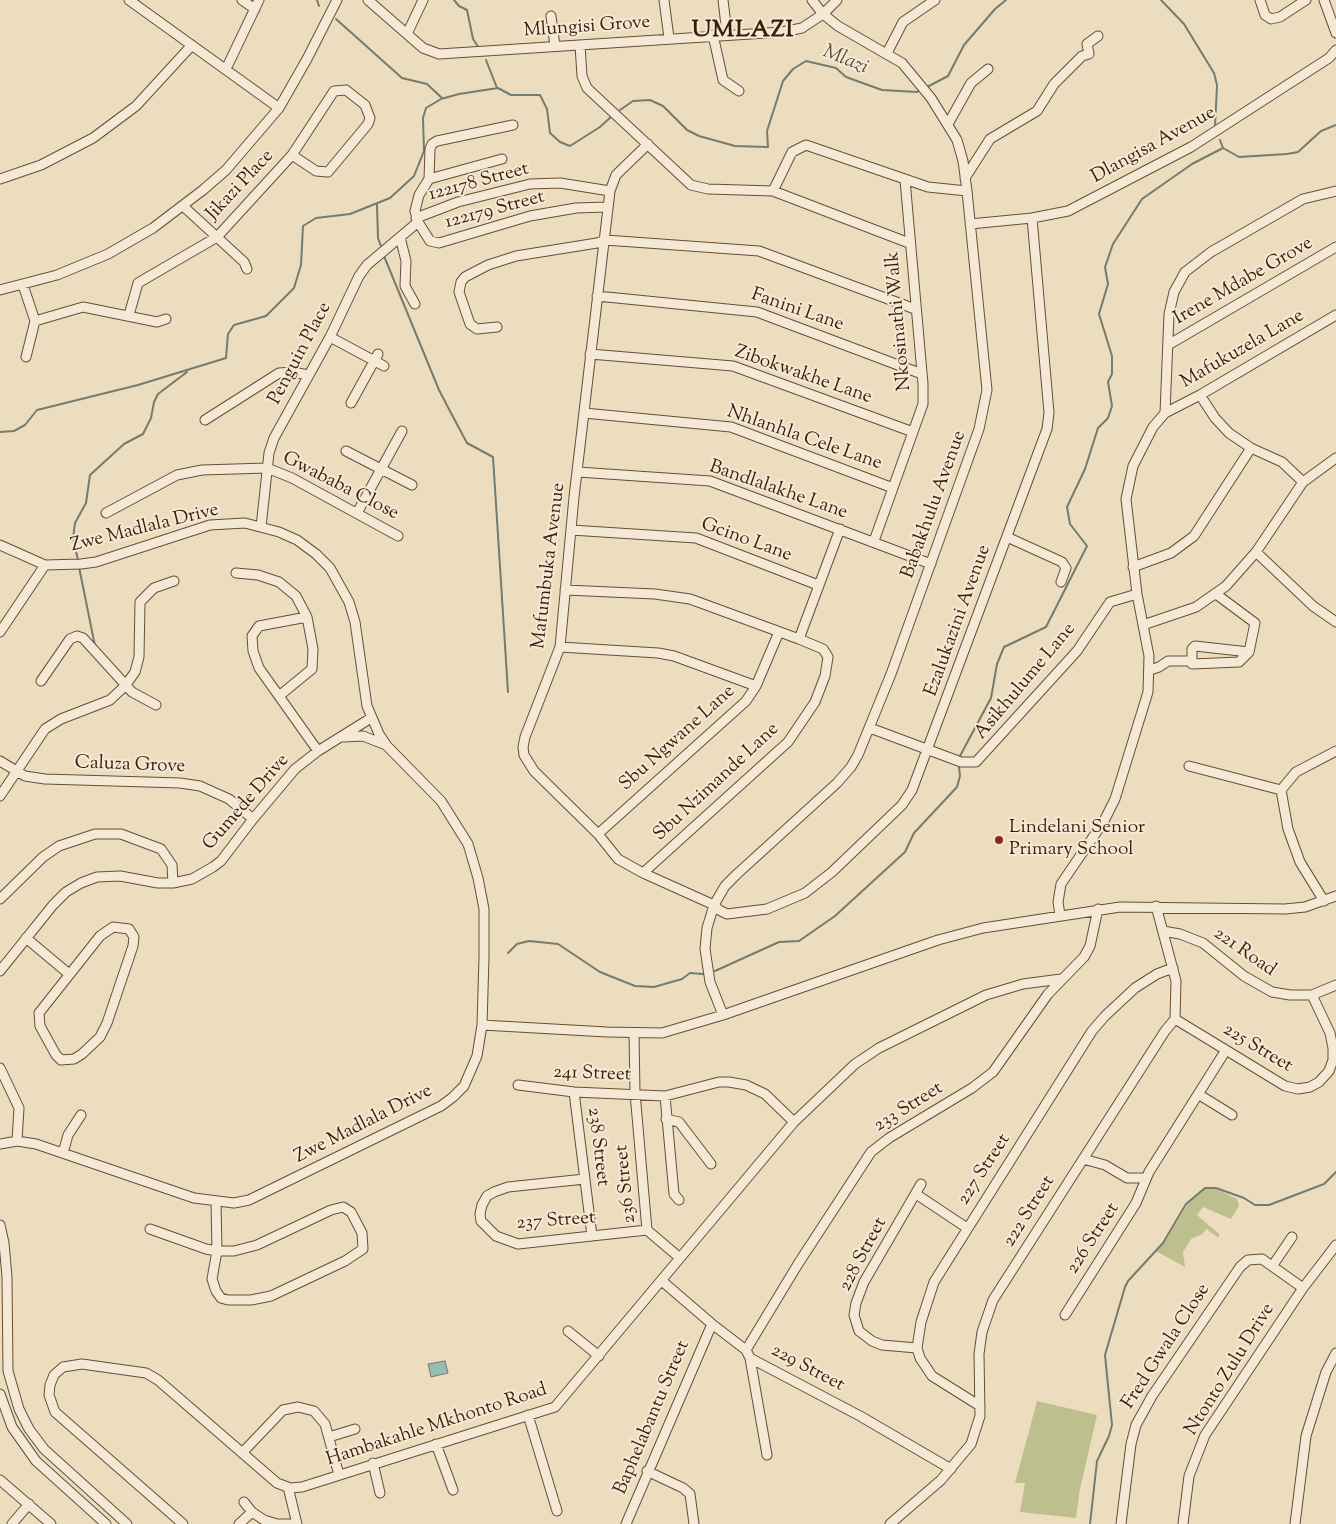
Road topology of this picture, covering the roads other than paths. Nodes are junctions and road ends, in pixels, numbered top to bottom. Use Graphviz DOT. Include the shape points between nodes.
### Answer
graph roads {
  1 [pos="128,0"];
  2 [pos="242,0"];
  3 [pos="337,0"];
  4 [pos="368,0"];
  5 [pos="423,0"];
  6 [pos="664,0"];
  7 [pos="723,0"];
  8 [pos="812,0"];
  9 [pos="838,0"];
  10 [pos="935,0"];
  11 [pos="1260,0"];
  12 [pos="1306,0"];
  13 [pos="1324,0"];
  14 [pos="257,4"];
  15 [pos="823,14"];
  16 [pos="551,16"];
  17 [pos="1336,32"];
  18 [pos="407,34"];
  19 [pos="727,34"];
  20 [pos="713,35"];
  21 [pos="1098,36"];
  22 [pos="669,38"];
  23 [pos="192,45"];
  24 [pos="580,45"];
  25 [pos="555,46"];
  26 [pos="1336,50"];
  27 [pos="886,53"];
  28 [pos="226,69"];
  29 [pos="988,69"];
  30 [pos="739,90"];
  31 [pos="279,108"];
  32 [pos="948,124"];
  33 [pos="513,125"];
  34 [pos="648,144"];
  35 [pos="292,154"];
  36 [pos="502,159"];
  37 [pos="965,178"];
  38 [pos="0,179"];
  39 [pos="429,179"];
  40 [pos="905,180"];
  41 [pos="610,191"];
  42 [pos="773,191"];
  43 [pos="1336,191"];
  44 [pos="967,192"];
  45 [pos="183,206"];
  46 [pos="607,207"];
  47 [pos="1032,218"];
  48 [pos="417,220"];
  49 [pos="970,224"];
  50 [pos="217,236"];
  51 [pos="400,236"];
  52 [pos="604,240"];
  53 [pos="909,243"];
  54 [pos="1336,247"];
  55 [pos="247,269"];
  56 [pos="23,285"];
  57 [pos="0,290"];
  58 [pos="597,296"];
  59 [pos="414,304"];
  60 [pos="915,309"];
  61 [pos="1336,314"];
  62 [pos="129,315"];
  63 [pos="166,319"];
  64 [pos="35,321"];
  65 [pos="497,327"];
  66 [pos="330,337"];
  67 [pos="1168,345"];
  68 [pos="590,354"];
  69 [pos="26,357"];
  70 [pos="376,358"];
  71 [pos="384,366"];
  72 [pos="922,374"];
  73 [pos="309,375"];
  74 [pos="1200,395"];
  75 [pos="352,403"];
  76 [pos="584,412"];
  77 [pos="1165,413"];
  78 [pos="205,420"];
  79 [pos="402,431"];
  80 [pos="913,432"];
  81 [pos="1251,448"];
  82 [pos="346,451"];
  83 [pos="1336,458"];
  84 [pos="267,468"];
  85 [pos="380,468"];
  86 [pos="578,472"];
  87 [pos="1303,482"];
  88 [pos="412,485"];
  89 [pos="893,488"];
  90 [pos="106,513"];
  91 [pos="358,513"];
  92 [pos="261,527"];
  93 [pos="840,529"];
  94 [pos="571,530"];
  95 [pos="398,536"];
  96 [pos="1007,537"];
  97 [pos="874,541"];
  98 [pos="0,545"];
  99 [pos="1256,552"];
  100 [pos="45,564"];
  101 [pos="931,564"];
  102 [pos="1133,567"];
  103 [pos="236,573"];
  104 [pos="174,581"];
  105 [pos="1061,582"];
  106 [pos="818,586"];
  107 [pos="565,590"];
  108 [pos="1137,594"];
  109 [pos="1216,594"];
  110 [pos="306,618"];
  111 [pos="1336,622"];
  112 [pos="1143,625"];
  113 [pos="1,629"];
  114 [pos="780,632"];
  115 [pos="799,639"];
  116 [pos="560,647"];
  117 [pos="1249,652"];
  118 [pos="1191,661"];
  119 [pos="1150,670"];
  120 [pos="41,682"];
  121 [pos="125,686"];
  122 [pos="756,686"];
  123 [pos="280,696"];
  124 [pos="156,704"];
  125 [pos="371,718"];
  126 [pos="870,728"];
  127 [pos="341,737"];
  128 [pos="387,746"];
  129 [pos="318,751"];
  130 [pos="927,751"];
  131 [pos="1336,751"];
  132 [pos="0,761"];
  133 [pos="1189,766"];
  134 [pos="16,771"];
  135 [pos="1281,790"];
  136 [pos="0,796"];
  137 [pos="253,819"];
  138 [pos="598,834"];
  139 [pos="643,873"];
  140 [pos="173,883"];
  141 [pos="1336,896"];
  142 [pos="0,899"];
  143 [pos="1324,901"];
  144 [pos="714,905"];
  145 [pos="1156,906"];
  146 [pos="1098,909"];
  147 [pos="1060,915"];
  148 [pos="1163,931"];
  149 [pos="26,938"];
  150 [pos="1173,968"];
  151 [pos="0,971"];
  152 [pos="69,974"];
  153 [pos="1061,980"];
  154 [pos="1336,985"];
  155 [pos="1312,994"];
  156 [pos="724,1014"];
  157 [pos="1175,1019"];
  158 [pos="482,1025"];
  159 [pos="634,1033"];
  160 [pos="1226,1050"];
  161 [pos="0,1068"];
  162 [pos="518,1086"];
  163 [pos="574,1092"];
  164 [pos="635,1093"];
  165 [pos="1198,1094"];
  166 [pos="665,1096"];
  167 [pos="80,1115"];
  168 [pos="1232,1115"];
  169 [pos="666,1120"];
  170 [pos="794,1122"];
  171 [pos="17,1141"];
  172 [pos="0,1144"];
  173 [pos="63,1153"];
  174 [pos="1083,1158"];
  175 [pos="710,1164"];
  176 [pos="1145,1178"];
  177 [pos="585,1179"];
  178 [pos="922,1184"];
  179 [pos="916,1194"];
  180 [pos="680,1200"];
  181 [pos="216,1202"];
  182 [pos="0,1225"];
  183 [pos="967,1228"];
  184 [pos="150,1229"];
  185 [pos="647,1230"];
  186 [pos="592,1236"];
  187 [pos="1292,1237"];
  188 [pos="1336,1246"];
  189 [pos="217,1251"];
  190 [pos="680,1258"];
  191 [pos="1274,1265"];
  192 [pos="662,1280"];
  193 [pos="1303,1288"];
  194 [pos="1064,1315"];
  195 [pos="712,1324"];
  196 [pos="568,1331"];
  197 [pos="917,1348"];
  198 [pos="748,1354"];
  199 [pos="1336,1354"];
  200 [pos="599,1356"];
  201 [pos="0,1394"];
  202 [pos="980,1406"];
  203 [pos="528,1414"];
  204 [pos="354,1429"];
  205 [pos="329,1437"];
  206 [pos="436,1444"];
  207 [pos="242,1454"];
  208 [pos="768,1456"];
  209 [pos="372,1464"];
  210 [pos="951,1469"];
  211 [pos="647,1471"];
  212 [pos="339,1475"];
  213 [pos="0,1480"];
  214 [pos="288,1487"];
  215 [pos="453,1490"];
  216 [pos="380,1493"];
  217 [pos="244,1502"];
  218 [pos="28,1504"];
  219 [pos="557,1511"];
  220 [pos="252,1512"];
  221 [pos="12,1524"];
  222 [pos="51,1524"];
  223 [pos="106,1524"];
  224 [pos="127,1524"];
  225 [pos="183,1524"];
  226 [pos="239,1524"];
  227 [pos="296,1524"];
  228 [pos="626,1524"];
  229 [pos="694,1524"];
  230 [pos="890,1524"];
  231 [pos="1121,1524"];
  232 [pos="1183,1524"];
  233 [pos="1295,1524"];
  1 -- 23 [label="street"];
  2 -- 14 [label="street"];
  3 -- 31 [label="street"];
  4 -- 18 [label="street, Mlungisi Grove"];
  5 -- 18 [label="street"];
  6 -- 22 [label="street"];
  7 -- 19 [label="street"];
  8 -- 15 [label="street, Babakhulu Avenue"];
  9 -- 15 [label="street, Mlungisi Grove"];
  10 -- 27 [label="street" via="903,22"];
  11 -- 12 [label="street" via="1265,15 1272,19"];
  13 -- 17 [label="street"];
  14 -- 28 [label="street"];
  15 -- 19 [label="street, Mlungisi Grove" via="794,30"];
  15 -- 27 [label="street, Babakhulu Avenue" via="852,35"];
  16 -- 25 [label="street"];
  18 -- 25 [label="street, Mlungisi Grove" via="423,48 439,54"];
  19 -- 20 [label="street, Mlungisi Grove"];
  20 -- 22 [label="street, Mlungisi Grove"];
  20 -- 30 [label="street" via="723,80"];
  21 -- 37 [label="street" via="1087,44 1089,54 1082,56 1054,84 1037,111 990,139"];
  22 -- 24 [label="street, Mlungisi Grove"];
  23 -- 28 [label="street"];
  23 -- 38 [label="street" via="136,106 93,138 41,165"];
  24 -- 25 [label="street, Mlungisi Grove"];
  24 -- 34 [label="street" via="582,76 587,88"];
  26 -- 47 [label="street, Dlangisa Avenue" via="1329,58 1191,147 1068,211"];
  27 -- 32 [label="street, Babakhulu Avenue" via="902,63"];
  28 -- 31 [label="street"];
  29 -- 32 [label="street" via="971,83"];
  31 -- 45 [label="street" via="226,170"];
  32 -- 37 [label="street, Babakhulu Avenue" via="957,140"];
  33 -- 39 [label="street, 122179 Street" via="432,144"];
  34 -- 41 [label="street, Mafumbuka Avenue" via="616,175"];
  34 -- 42 [label="street" via="692,185 708,189"];
  35 -- 35 [label="street, Jikazi Place" via="316,171 328,172 368,124 370,118 365,105 346,90 334,91"];
  35 -- 50 [label="street, Jikazi Place"];
  36 -- 39 [label="street"];
  37 -- 44 [label="street, Babakhulu Avenue"];
  39 -- 48 [label="street, 122179 Street" via="416,203"];
  40 -- 42 [label="street" via="806,145 792,152"];
  40 -- 44 [label="street"];
  40 -- 53 [label="street, Nkosinathi Walk"];
  41 -- 46 [label="street, Mafumbuka Avenue"];
  41 -- 48 [label="street, 122178 Street" via="560,183 530,184 458,202"];
  42 -- 53 [label="street"];
  43 -- 67 [label="street" via="1303,199 1196,261 1178,281 1172,297"];
  44 -- 49 [label="street, Babakhulu Avenue"];
  45 -- 50 [label="street"];
  45 -- 56 [label="street" via="108,254"];
  46 -- 48 [label="street, 122179 Street" via="576,208 530,216 439,243 430,241"];
  46 -- 52 [label="street, Mafumbuka Avenue"];
  47 -- 49 [label="street, Dlangisa Avenue"];
  47 -- 96 [label="street, Ezalukazini Avenue" via="1048,421"];
  48 -- 51 [label="street, Penguin Place"];
  49 -- 101 [label="street, Babakhulu Avenue" via="986,401"];
  50 -- 55 [label="street"];
  50 -- 62 [label="street, Jikazi Place" via="138,283"];
  51 -- 59 [label="street" via="406,261 405,286"];
  51 -- 66 [label="street, Penguin Place" via="363,270"];
  52 -- 58 [label="street, Mafumbuka Avenue"];
  52 -- 60 [label="street" via="759,250"];
  52 -- 65 [label="street" via="516,256 488,264 466,277 459,292 470,324 477,329"];
  53 -- 60 [label="street, Nkosinathi Walk"];
  54 -- 67 [label="street, Irene Mdabe Grove"];
  56 -- 57 [label="street"];
  56 -- 64 [label="street"];
  58 -- 68 [label="street, Mafumbuka Avenue"];
  58 -- 72 [label="street, Fanini Lane" via="757,312"];
  60 -- 72 [label="street, Nkosinathi Walk"];
  61 -- 74 [label="street, Mafukuzela Lane"];
  62 -- 63 [label="street" via="158,322"];
  62 -- 64 [label="street" via="83,307"];
  64 -- 69 [label="street"];
  66 -- 70 [label="street"];
  66 -- 73 [label="street, Penguin Place"];
  67 -- 77 [label="street"];
  68 -- 76 [label="street, Mafumbuka Avenue"];
  68 -- 80 [label="street, Zibokwakhe Lane" via="721,364 745,369"];
  70 -- 71 [label="street"];
  70 -- 75 [label="street"];
  72 -- 80 [label="street, Nkosinathi Walk" via="923,404"];
  73 -- 78 [label="street" via="279,373"];
  73 -- 84 [label="street, Penguin Place" via="271,446"];
  74 -- 77 [label="street, Mafukuzela Lane"];
  74 -- 81 [label="street" via="1221,425"];
  76 -- 86 [label="street, Mafumbuka Avenue"];
  76 -- 89 [label="street, Nhlanhla Cele Lane" via="731,427"];
  77 -- 102 [label="street" via="1153,426 1130,478 1126,512"];
  79 -- 85 [label="street"];
  80 -- 89 [label="street, Nkosinathi Walk"];
  81 -- 87 [label="street" via="1282,462"];
  81 -- 102 [label="street" via="1194,536 1171,553"];
  82 -- 85 [label="street"];
  83 -- 87 [label="street"];
  84 -- 90 [label="street" via="202,470 177,475"];
  84 -- 91 [label="street, Gwababa Close"];
  84 -- 92 [label="street, Penguin Place"];
  85 -- 88 [label="street"];
  85 -- 91 [label="street"];
  86 -- 93 [label="street, Bandlalakhe Lane" via="710,481"];
  86 -- 94 [label="street, Mafumbuka Avenue"];
  87 -- 99 [label="street"];
  89 -- 97 [label="street, Nkosinathi Walk"];
  91 -- 95 [label="street, Gwababa Close"];
  92 -- 100 [label="street, Zwe Madlala Drive" via="244,523 210,525 96,562 63,566"];
  92 -- 125 [label="street, Zwe Madlala Drive" via="297,540 316,554 341,586 355,622 363,690"];
  93 -- 97 [label="street, Bandlalakhe Lane"];
  93 -- 106 [label="street"];
  94 -- 106 [label="street, Gcino Lane" via="696,538"];
  94 -- 107 [label="street, Mafumbuka Avenue"];
  96 -- 105 [label="street" via="1062,562 1066,568"];
  96 -- 130 [label="street, Ezalukazini Avenue"];
  97 -- 101 [label="street, Bandlalakhe Lane"];
  98 -- 100 [label="street, Zwe Madlala Drive"];
  99 -- 109 [label="street"];
  99 -- 111 [label="street" via="1313,606"];
  100 -- 113 [label="street"];
  101 -- 126 [label="street, Babakhulu Avenue"];
  102 -- 108 [label="street"];
  103 -- 110 [label="street" via="258,574 279,582 296,596"];
  104 -- 121 [label="street" via="154,588 140,602 139,657 135,672"];
  106 -- 115 [label="street"];
  107 -- 114 [label="street" via="674,595 717,607"];
  107 -- 116 [label="street, Mafumbuka Avenue"];
  108 -- 112 [label="street"];
  108 -- 130 [label="street, Asikhulume Lane" via="1110,602 1077,651 981,760 967,763"];
  109 -- 112 [label="street" via="1184,613"];
  109 -- 117 [label="street" via="1255,623"];
  110 -- 123 [label="street" via="313,650 312,669"];
  110 -- 123 [label="street" via="266,623 259,626 252,636 255,661"];
  112 -- 119 [label="street"];
  114 -- 115 [label="street"];
  114 -- 122 [label="street, Sbu Ngwane Lane"];
  115 -- 139 [label="street, Sbu Nzimande Lane" via="823,649 828,657 815,702 788,742"];
  116 -- 122 [label="street" via="666,655"];
  116 -- 138 [label="street, Mafumbuka Avenue" via="525,737 524,755 534,771"];
  117 -- 118 [label="street" via="1235,663 1193,665"];
  117 -- 118 [label="street" via="1200,645 1192,649"];
  118 -- 119 [label="street" via="1168,661"];
  119 -- 147 [label="street" via="1146,701 1120,786 1104,821 1061,884"];
  120 -- 121 [label="street" via="70,639 77,636 83,638"];
  121 -- 124 [label="street"];
  121 -- 134 [label="street" via="110,700 52,723"];
  122 -- 138 [label="street, Sbu Ngwane Lane" via="746,701"];
  123 -- 129 [label="street"];
  125 -- 127 [label="street, Gumede Drive"];
  125 -- 128 [label="street, Zwe Madlala Drive"];
  126 -- 130 [label="street, Asikhulume Lane"];
  126 -- 144 [label="street, Babakhulu Avenue" via="845,774 737,874"];
  127 -- 128 [label="street" via="363,736"];
  127 -- 129 [label="street, Gumede Drive"];
  128 -- 158 [label="street, Zwe Madlala Drive" via="441,801 468,844 484,910"];
  129 -- 137 [label="street, Gumede Drive" via="295,769"];
  130 -- 144 [label="street, Ezalukazini Avenue" via="909,798 805,893 779,905 750,912 727,914"];
  131 -- 135 [label="street" via="1296,772"];
  132 -- 134 [label="street, Caluza Grove"];
  133 -- 135 [label="street"];
  134 -- 136 [label="street"];
  134 -- 137 [label="street, Caluza Grove" via="45,780 200,786 229,799"];
  135 -- 143 [label="street" via="1288,829 1300,862"];
  137 -- 140 [label="street, Gumede Drive" via="221,861 192,879"];
  138 -- 139 [label="street, Mafumbuka Avenue" via="618,859"];
  139 -- 144 [label="street, Mafumbuka Avenue"];
  140 -- 142 [label="street" via="172,865 161,849 121,834 95,834 76,838 51,852"];
  140 -- 149 [label="street, Gumede Drive" via="120,876 97,877 66,892"];
  141 -- 143 [label="street"];
  143 -- 145 [label="street" via="1285,909"];
  144 -- 156 [label="street, Babakhulu Avenue" via="705,949 710,982"];
  145 -- 146 [label="street"];
  145 -- 148 [label="street"];
  146 -- 147 [label="street"];
  146 -- 153 [label="street, 233 Street" via="1090,946 1084,957"];
  147 -- 156 [label="street" via="967,931"];
  148 -- 150 [label="street"];
  148 -- 155 [label="street, 221 Road" via="1203,943 1265,989 1290,995"];
  149 -- 151 [label="street, Gumede Drive"];
  149 -- 152 [label="street"];
  150 -- 157 [label="street" via="1177,996"];
  150 -- 183 [label="street, 227 Street" via="1135,988 1092,1031"];
  152 -- 152 [label="street" via="107,929 122,927 133,932 133,946 100,1037 82,1054 66,1061 56,1055 40,1026 39,1013"];
  153 -- 170 [label="street, Hambakahle Mkhonto Road" via="1022,984 986,995 879,1048 855,1064"];
  153 -- 198 [label="street, 233 Street" via="994,1072 871,1152 798,1264"];
  154 -- 155 [label="street, 221 Road"];
  155 -- 160 [label="street, 225 Street" via="1334,1048 1329,1071 1319,1082 1298,1089 1285,1086"];
  156 -- 159 [label="street" via="662,1033"];
  157 -- 160 [label="street, 225 Street"];
  157 -- 174 [label="street, 222 Street"];
  158 -- 159 [label="street"];
  158 -- 181 [label="street, Zwe Madlala Drive" via="471,1073 464,1086 441,1106 249,1200"];
  159 -- 164 [label="street, 236 Street"];
  160 -- 165 [label="street, 226 Street"];
  161 -- 171 [label="street" via="19,1108"];
  162 -- 163 [label="street, 241 Street"];
  163 -- 164 [label="street, 241 Street"];
  163 -- 177 [label="street, 238 Street"];
  164 -- 166 [label="street, 241 Street"];
  164 -- 185 [label="street, 236 Street"];
  165 -- 168 [label="street"];
  165 -- 176 [label="street, 226 Street"];
  166 -- 169 [label="street"];
  166 -- 170 [label="street, 241 Street" via="719,1082 746,1085 765,1094"];
  167 -- 173 [label="street"];
  169 -- 175 [label="street" via="679,1122"];
  169 -- 180 [label="street" via="674,1194"];
  170 -- 190 [label="street, Hambakahle Mkhonto Road"];
  171 -- 172 [label="street, Zwe Madlala Drive"];
  171 -- 173 [label="street, Zwe Madlala Drive"];
  173 -- 181 [label="street, Zwe Madlala Drive" via="174,1192"];
  174 -- 176 [label="street, 226 Street" via="1105,1165 1127,1178"];
  174 -- 202 [label="street, 222 Street" via="986,1315 979,1354"];
  176 -- 194 [label="street, 226 Street" via="1136,1203"];
  177 -- 186 [label="street, 238 Street"];
  177 -- 186 [label="street, 237 Street" via="508,1187 487,1196 480,1214 487,1229 508,1242 529,1244"];
  178 -- 179 [label="street, 228 Street"];
  179 -- 183 [label="street"];
  179 -- 197 [label="street, 228 Street" via="864,1282 854,1315 859,1331 872,1341"];
  181 -- 189 [label="street"];
  182 -- 224 [label="street" via="7,1276 8,1371 19,1409 44,1449"];
  183 -- 197 [label="street, 227 Street" via="934,1282 921,1322"];
  184 -- 189 [label="street"];
  185 -- 186 [label="street, 237 Street"];
  185 -- 190 [label="street, 236 Street"];
  187 -- 191 [label="street"];
  188 -- 193 [label="street, Ntonto Zulu Drive"];
  189 -- 189 [label="street" via="212,1272 213,1285 221,1298 236,1302 271,1296 346,1261 360,1252 364,1239 351,1212 338,1207 249,1248"];
  190 -- 192 [label="street, Hambakahle Mkhonto Road"];
  191 -- 193 [label="street, Fred Gwala Close"];
  191 -- 231 [label="street, Fred Gwala Close" via="1254,1258 1240,1267 1141,1414 1131,1444"];
  192 -- 195 [label="street, 229 Street"];
  192 -- 200 [label="street, Hambakahle Mkhonto Road"];
  193 -- 232 [label="street, Ntonto Zulu Drive" via="1205,1435 1190,1476"];
  195 -- 198 [label="street, 229 Street"];
  195 -- 211 [label="street, Baphelabantu Street"];
  196 -- 200 [label="street"];
  197 -- 202 [label="street" via="932,1376"];
  198 -- 208 [label="street"];
  198 -- 210 [label="street, 229 Street"];
  199 -- 233 [label="street" via="1326,1372 1306,1436"];
  200 -- 203 [label="street, Hambakahle Mkhonto Road" via="555,1407"];
  201 -- 223 [label="street" via="12,1427 36,1461"];
  202 -- 210 [label="street, 222 Street" via="977,1430 971,1444"];
  203 -- 206 [label="street, Hambakahle Mkhonto Road"];
  203 -- 219 [label="street"];
  204 -- 205 [label="street"];
  205 -- 207 [label="street" via="325,1424 314,1411 289,1408 278,1415"];
  205 -- 212 [label="street"];
  206 -- 209 [label="street, Hambakahle Mkhonto Road"];
  206 -- 215 [label="street"];
  207 -- 214 [label="street" via="277,1483"];
  207 -- 225 [label="street" via="146,1373 82,1364 63,1368 54,1375 49,1395 55,1412"];
  209 -- 212 [label="street, Hambakahle Mkhonto Road"];
  209 -- 216 [label="street"];
  210 -- 230 [label="street, 222 Street"];
  211 -- 228 [label="street, Baphelabantu Street"];
  211 -- 229 [label="street" via="690,1494"];
  212 -- 214 [label="street, Hambakahle Mkhonto Road" via="302,1487"];
  213 -- 218 [label="street"];
  214 -- 227 [label="street"];
  217 -- 220 [label="street"];
  218 -- 221 [label="street"];
  218 -- 222 [label="street"];
  220 -- 226 [label="street"];
  220 -- 227 [label="street" via="270,1522"];
}
